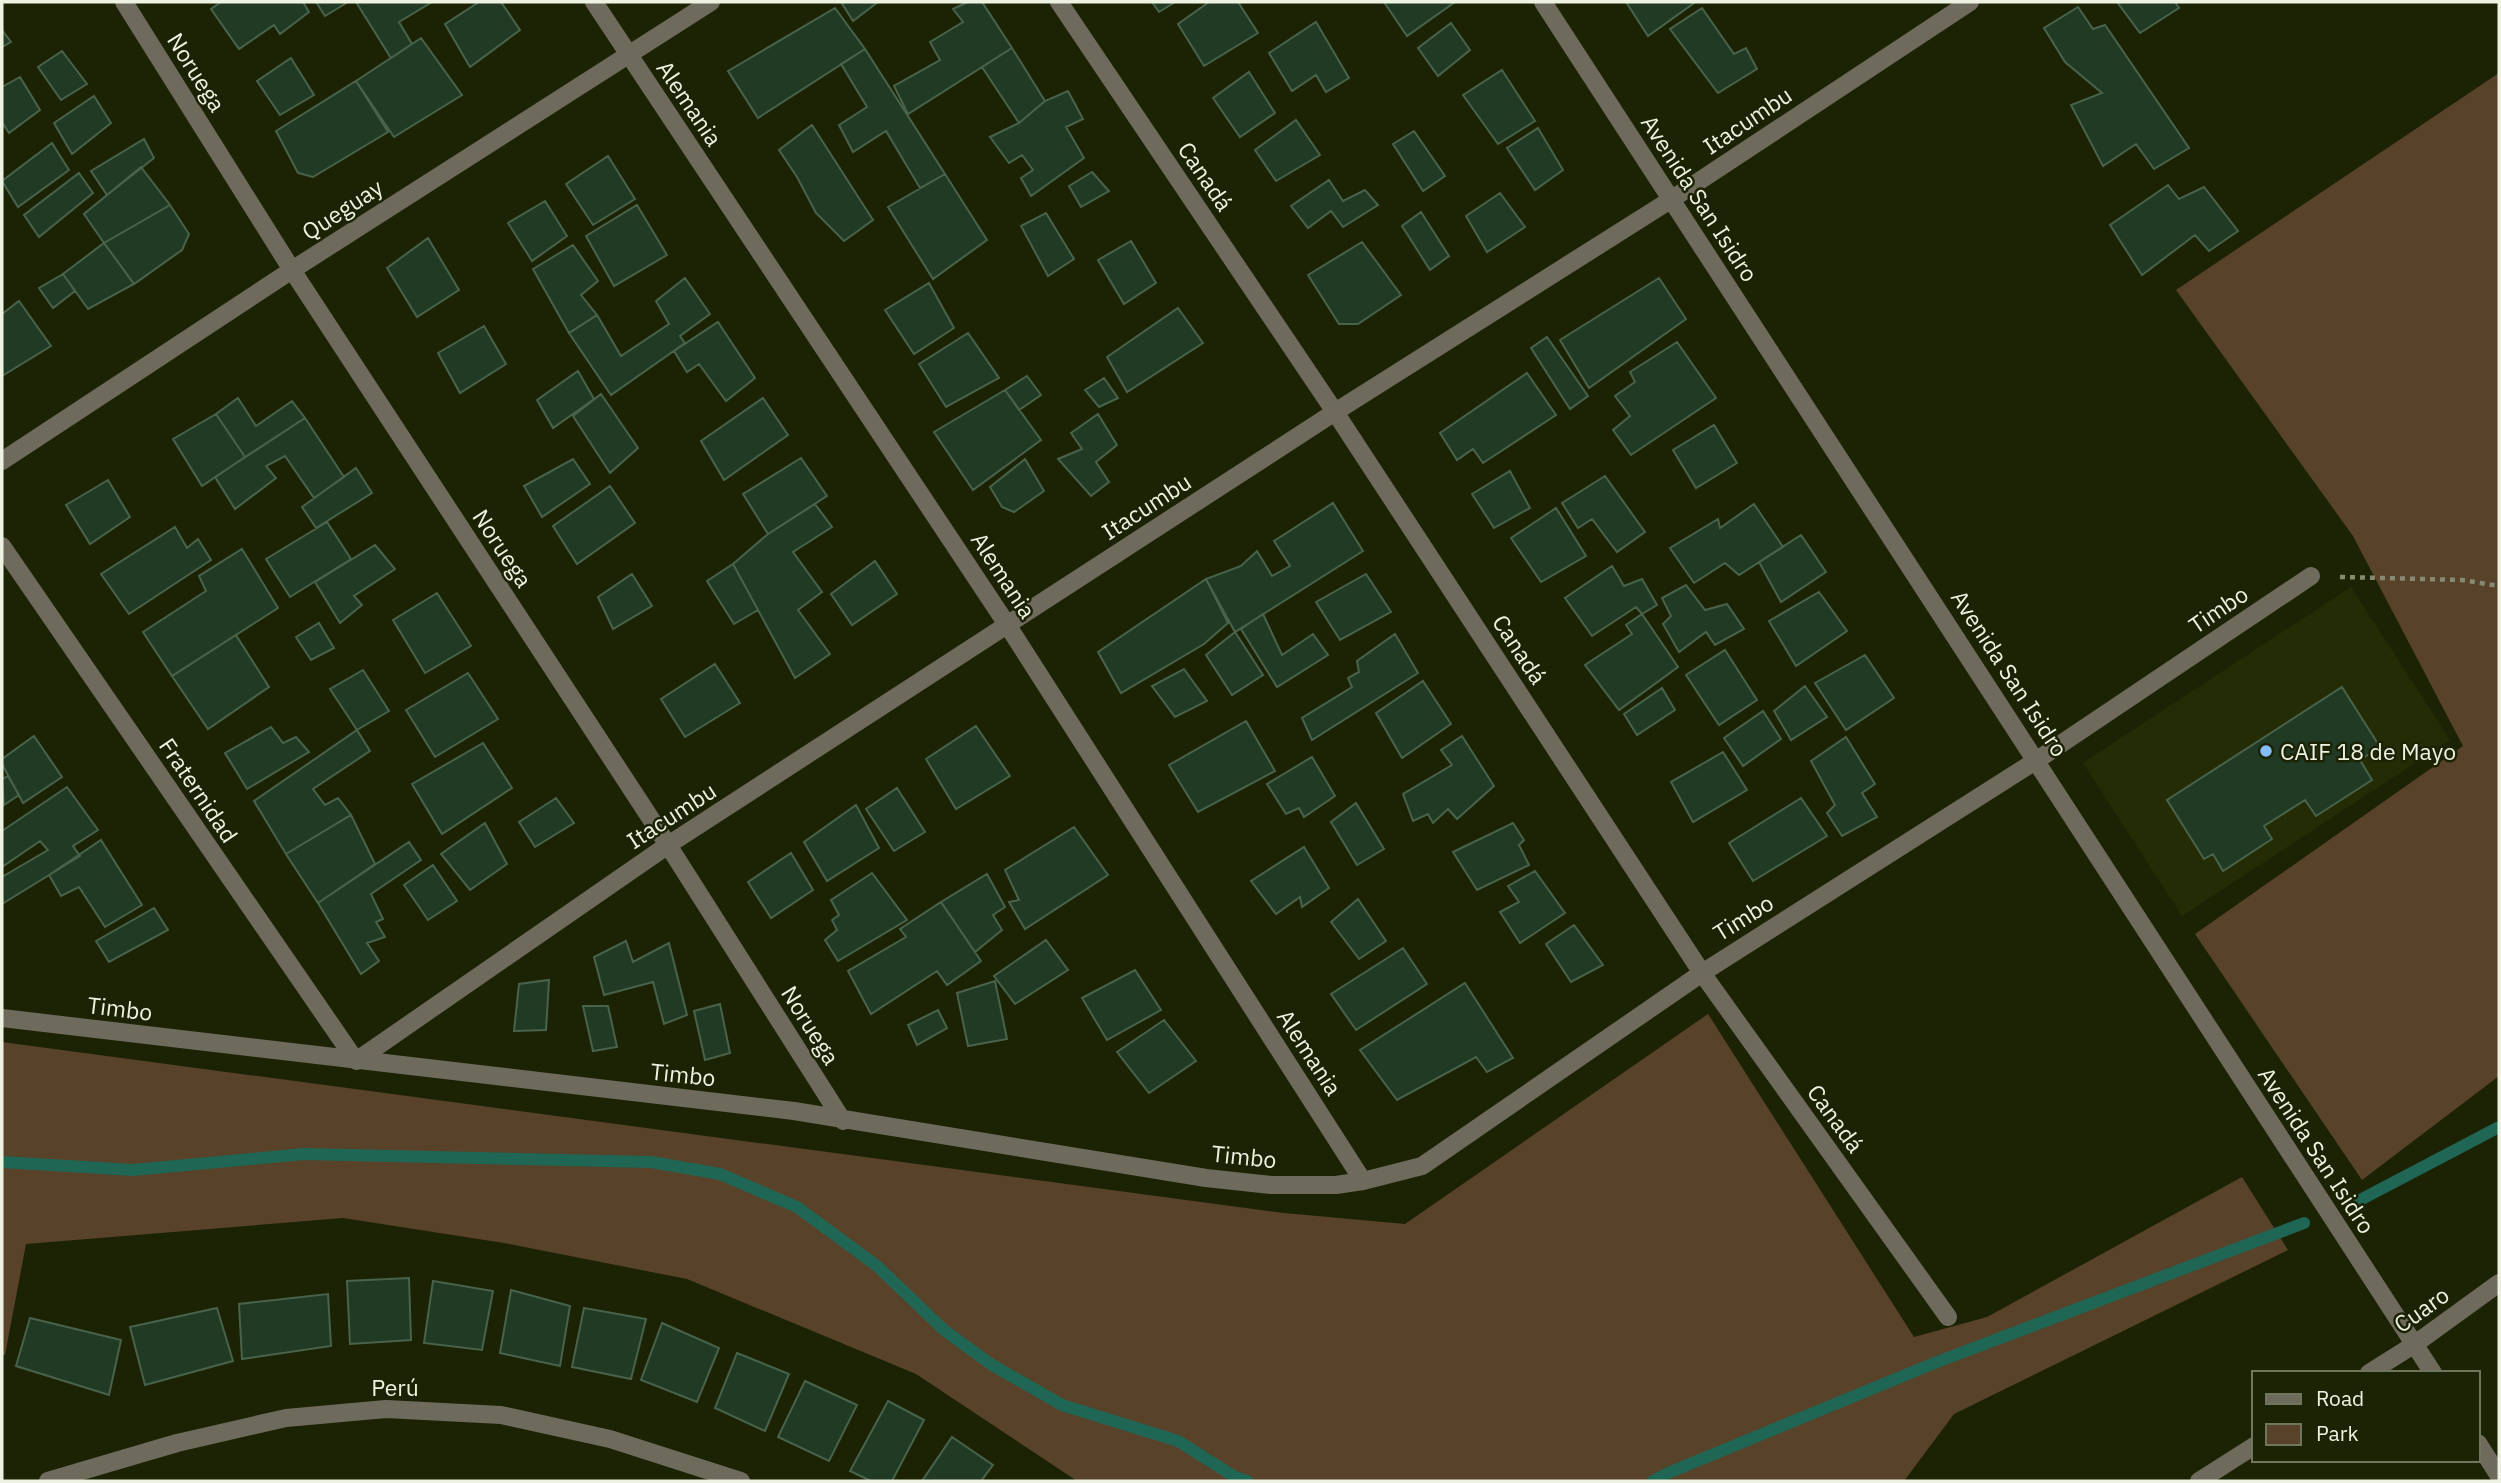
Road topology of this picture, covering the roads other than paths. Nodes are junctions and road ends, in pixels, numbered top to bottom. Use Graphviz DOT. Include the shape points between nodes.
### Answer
graph roads {
  1 [pos="124,2"];
  2 [pos="594,2"];
  3 [pos="711,2"];
  4 [pos="1059,2"];
  5 [pos="1543,2"];
  6 [pos="1970,2"];
  7 [pos="629,56"];
  8 [pos="1672,199"];
  9 [pos="292,270"];
  10 [pos="1335,412"];
  11 [pos="2,461"];
  12 [pos="2,546"];
  13 [pos="2311,576"];
  14 [pos="1008,626"];
  15 [pos="2037,760"];
  16 [pos="668,845"];
  17 [pos="1702,973"];
  18 [pos="2,1018"];
  19 [pos="356,1061"];
  20 [pos="843,1121"];
  21 [pos="1363,1181"];
  22 [pos="2499,1283"];
  23 [pos="1948,1317"];
  24 [pos="2414,1344"];
  25 [pos="2372,1371"];
  26 [pos="2432,1371"];
  27 [pos="2480,1446"];
  28 [pos="2252,1447"];
  29 [pos="2499,1476"];
  30 [pos="48,1481"];
  31 [pos="741,1481"];
  32 [pos="2199,1481"];
  1 -- 9 [label="street, Noruega"];
  2 -- 7 [label="street, Alemania"];
  3 -- 7 [label="street, Queguay"];
  4 -- 10 [label="street, Canadá"];
  5 -- 8 [label="street, Avenida San Isidro"];
  6 -- 8 [label="street, Itacumbu"];
  7 -- 9 [label="street, Queguay"];
  7 -- 14 [label="street, Alemania"];
  8 -- 10 [label="street, Itacumbu"];
  8 -- 15 [label="street, Avenida San Isidro"];
  9 -- 11 [label="street, Queguay"];
  9 -- 16 [label="street, Noruega"];
  10 -- 14 [label="street, Itacumbu"];
  10 -- 17 [label="street, Canadá"];
  12 -- 19 [label="street, Fraternidad"];
  13 -- 15 [label="street, Timbo"];
  14 -- 16 [label="street, Itacumbu"];
  14 -- 21 [label="street, Alemania"];
  15 -- 17 [label="street, Timbo"];
  15 -- 24 [label="street, Avenida San Isidro"];
  16 -- 19 [label="street, Itacumbu"];
  16 -- 20 [label="street, Noruega"];
  17 -- 21 [label="street, Timbo" via="1422,1166"];
  17 -- 23 [label="street, Canadá"];
  18 -- 19 [label="street, Timbo"];
  19 -- 20 [label="street, Timbo" via="794,1111"];
  20 -- 21 [label="street, Timbo" via="1206,1178 1258,1184"];
  22 -- 24 [label="street, Cuaro"];
  24 -- 25 [label="street, Cuaro"];
  24 -- 26 [label="street, Avenida San Isidro"];
  27 -- 29 [label="street"];
  28 -- 32 [label="street"];
  30 -- 31 [label="street, Perú" via="177,1443 286,1418 386,1409 500,1415 610,1439"];
}
